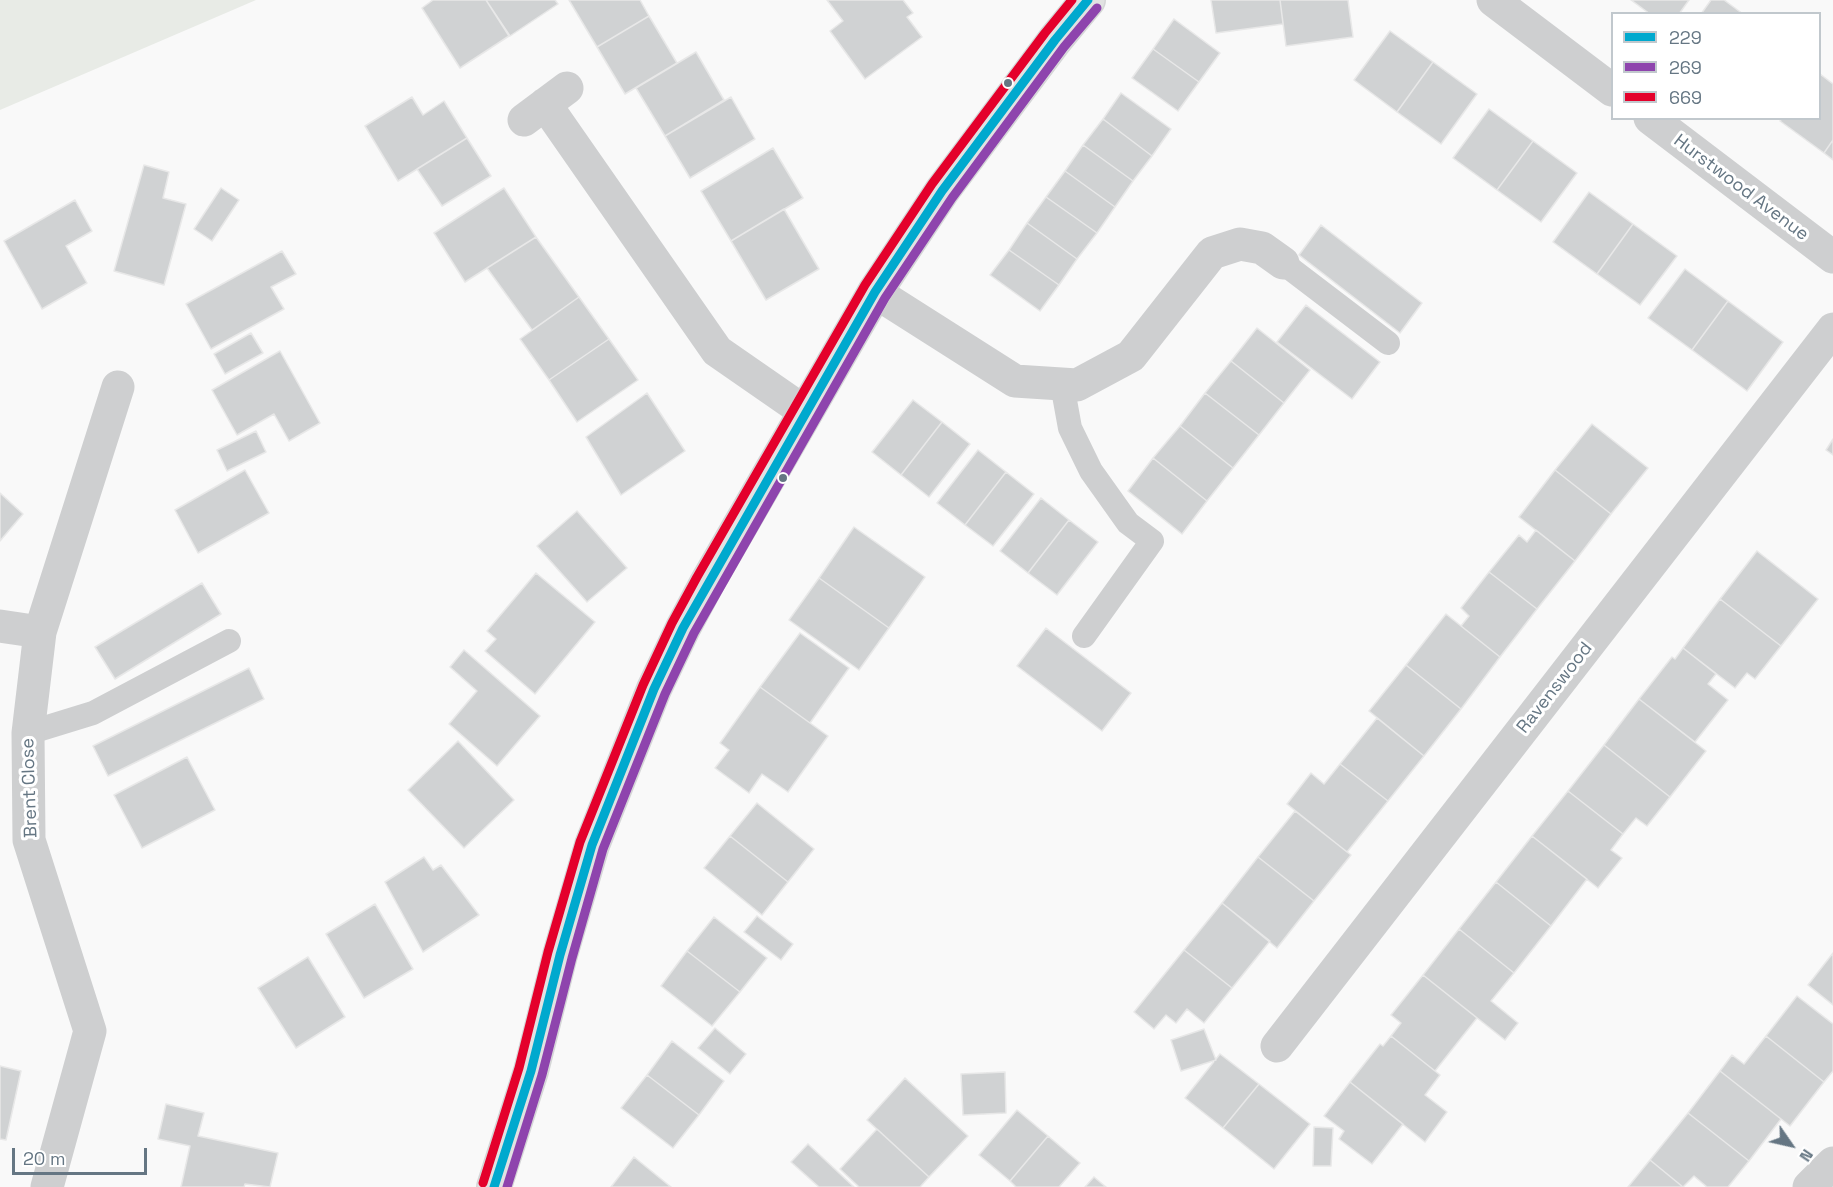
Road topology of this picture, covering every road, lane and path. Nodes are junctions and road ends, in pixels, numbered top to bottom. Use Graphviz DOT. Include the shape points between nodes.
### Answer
graph roads {
  1 [pos="1088,0"];
  2 [pos="1493,0"];
  3 [pos="1611,89"];
  4 [pos="545,104"];
  5 [pos="1653,120"];
  6 [pos="1833,257"];
  7 [pos="1283,263"];
  8 [pos="875,292"];
  9 [pos="1833,329"];
  10 [pos="1388,343"];
  11 [pos="1062,384"];
  12 [pos="118,387"];
  13 [pos="805,412"];
  14 [pos="0,626"];
  15 [pos="40,632"];
  16 [pos="1084,636"];
  17 [pos="229,641"];
  18 [pos="28,733"];
  19 [pos="1277,1046"];
  20 [pos="1833,1163"];
  21 [pos="47,1187"];
  22 [pos="494,1187"];
  23 [pos="1809,1187"];
  1 -- 8 [label="main road" via="942,190"];
  2 -- 3 [label="street"];
  4 -- 13 [label="street" via="717,351"];
  5 -- 6 [label="street, Hurstwood Avenue"];
  7 -- 10 [label="lane"];
  7 -- 11 [label="street" via="1262,248 1240,244 1212,253 1131,356 1077,385"];
  8 -- 11 [label="street" via="1015,381"];
  8 -- 13 [label="main road"];
  9 -- 19 [label="street, Ravenswood"];
  11 -- 16 [label="lane" via="1070,428 1091,471 1128,523 1152,541"];
  12 -- 15 [label="street, Brent Close"];
  13 -- 22 [label="main road" via="683,628 625,759 592,845 531,1071"];
  14 -- 15 [label="street"];
  15 -- 18 [label="street, Brent Close"];
  17 -- 18 [label="lane" via="93,713"];
  18 -- 21 [label="street, Brent Close" via="29,840 90,1031"];
  20 -- 23 [label="street"];
}
